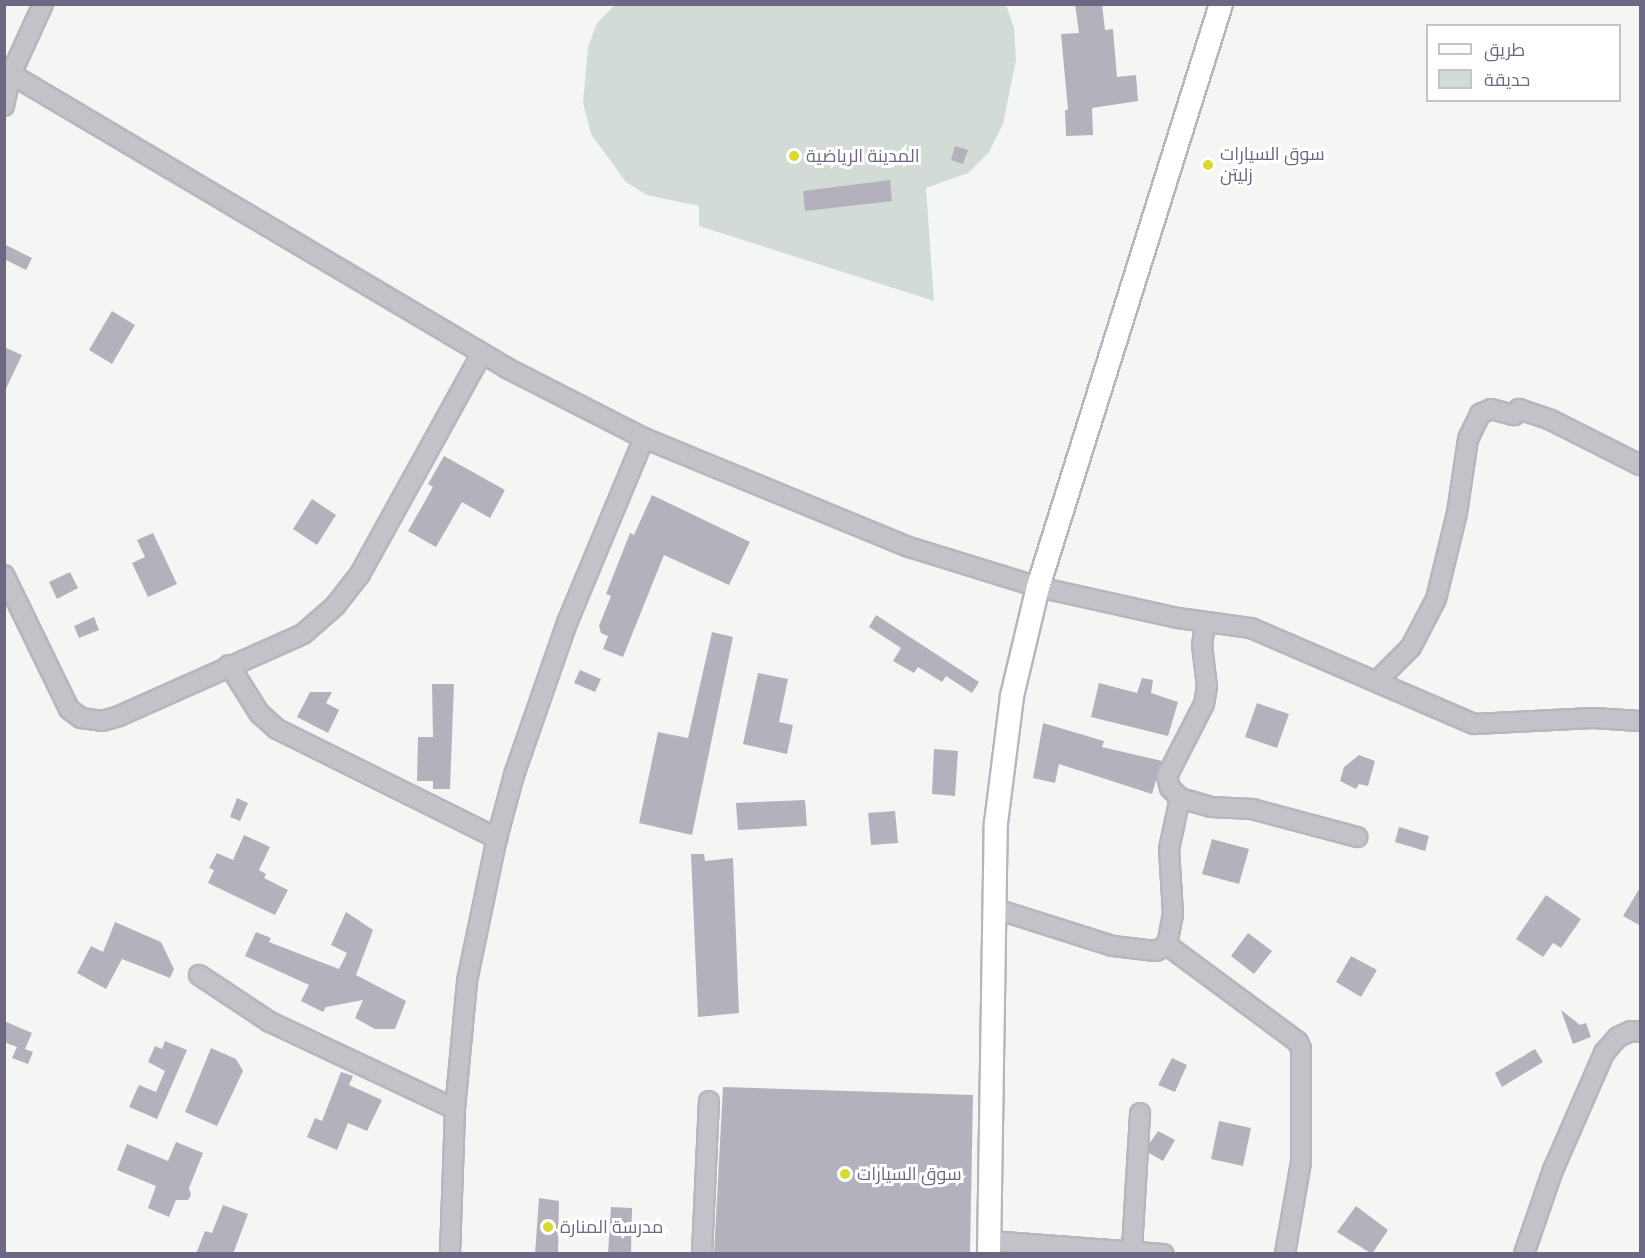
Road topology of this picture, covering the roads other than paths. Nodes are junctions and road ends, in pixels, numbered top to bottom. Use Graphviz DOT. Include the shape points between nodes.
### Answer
graph roads {
  1 [pos="43,4"];
  2 [pos="1221,4"];
  3 [pos="8,72"];
  4 [pos="4,106"];
  5 [pos="482,353"];
  6 [pos="644,438"];
  7 [pos="1641,465"];
  8 [pos="4,575"];
  9 [pos="1038,587"];
  10 [pos="1205,622"];
  11 [pos="229,665"];
  12 [pos="1377,681"];
  13 [pos="1641,721"];
  14 [pos="1180,798"];
  15 [pos="1358,837"];
  16 [pos="497,838"];
  17 [pos="993,908"];
  18 [pos="1167,945"];
  19 [pos="199,975"];
  20 [pos="1641,1032"];
  21 [pos="709,1101"];
  22 [pos="455,1109"];
  23 [pos="1140,1113"];
  24 [pos="989,1247"];
  25 [pos="1132,1249"];
  26 [pos="450,1254"];
  27 [pos="702,1254"];
  28 [pos="1164,1254"];
  29 [pos="1285,1254"];
  30 [pos="1524,1254"];
  1 -- 3 [label="street"];
  2 -- 9 [label="main road"];
  3 -- 4 [label="street"];
  3 -- 5 [label="street"];
  5 -- 6 [label="street"];
  5 -- 11 [label="street" via="360,574 341,598 303,634"];
  6 -- 9 [label="street" via="909,547"];
  6 -- 16 [label="street" via="567,623 514,775"];
  7 -- 12 [label="street" via="1551,420 1519,409 1514,415 1491,409 1480,414 1468,439 1436,599 1411,647"];
  8 -- 11 [label="street" via="69,709 81,718 102,721 119,716"];
  9 -- 10 [label="street"];
  9 -- 17 [label="main road" via="1012,696 996,823"];
  10 -- 12 [label="street" via="1271,634"];
  10 -- 14 [label="street" via="1202,645 1207,687 1203,704 1167,776 1170,788"];
  11 -- 16 [label="street" via="259,712 277,729"];
  12 -- 13 [label="street" via="1474,724 1593,718"];
  14 -- 15 [label="street" via="1211,807 1252,809"];
  14 -- 18 [label="street" via="1169,849 1173,914"];
  16 -- 22 [label="street" via="467,981"];
  17 -- 18 [label="street" via="1113,946 1155,951"];
  17 -- 24 [label="main road"];
  18 -- 29 [label="street" via="1301,1048 1301,1162"];
  19 -- 22 [label="street" via="270,1022"];
  20 -- 30 [label="street" via="1631,1031 1618,1037 1604,1053 1553,1170"];
  21 -- 27 [label="street"];
  22 -- 26 [label="street"];
  23 -- 25 [label="street"];
  24 -- 25 [label="street"];
  25 -- 28 [label="street"];
}
